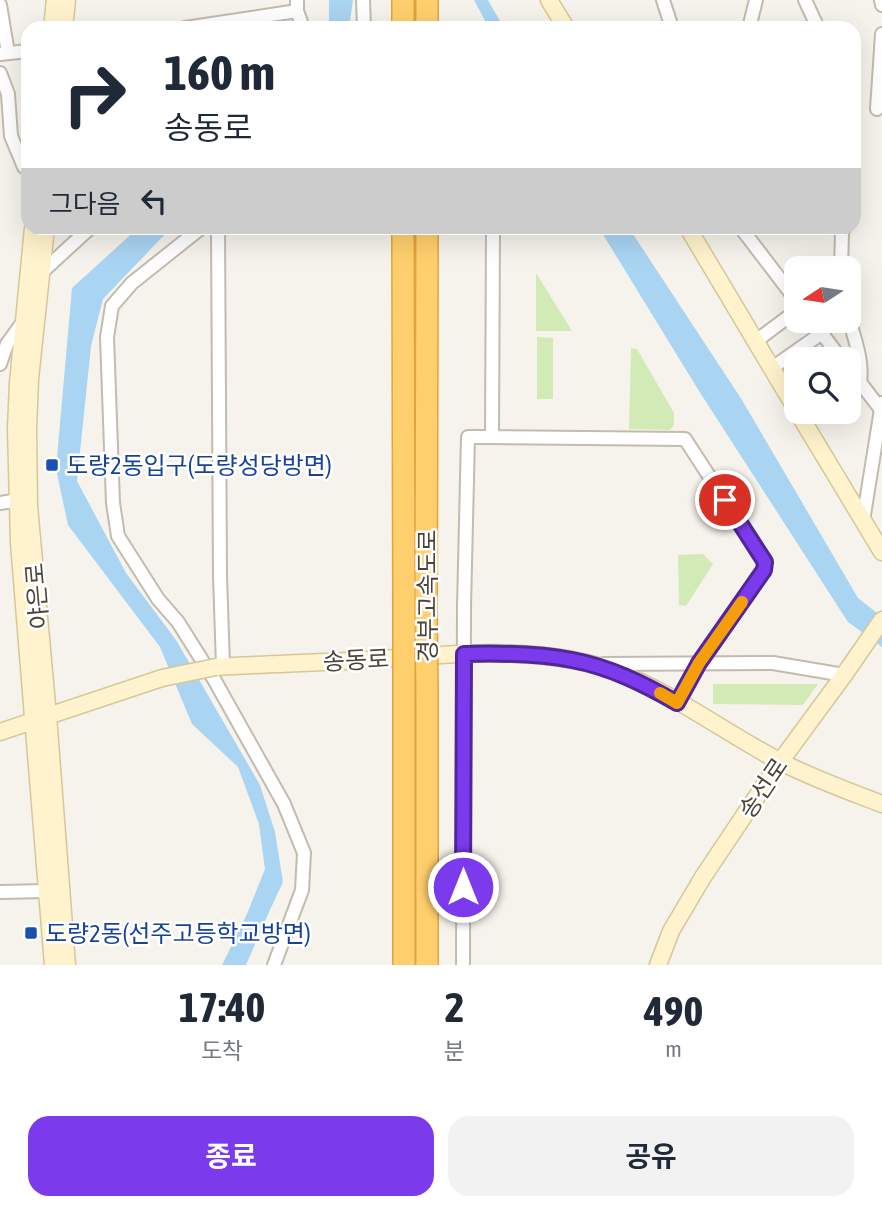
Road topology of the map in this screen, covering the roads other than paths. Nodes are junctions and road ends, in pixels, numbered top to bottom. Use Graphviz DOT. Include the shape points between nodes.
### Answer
graph roads {
  1 [pos="55,0"];
  2 [pos="67,0"];
  3 [pos="363,0"];
  4 [pos="403,0"];
  5 [pos="427,0"];
  6 [pos="549,0"];
  7 [pos="663,0"];
  8 [pos="756,0"];
  9 [pos="805,0"];
  10 [pos="0,5"];
  11 [pos="297,6"];
  12 [pos="53,21"];
  13 [pos="65,21"];
  14 [pos="221,21"];
  15 [pos="364,21"];
  16 [pos="403,21"];
  17 [pos="427,21"];
  18 [pos="562,21"];
  19 [pos="670,21"];
  20 [pos="751,21"];
  21 [pos="815,21"];
  22 [pos="882,34"];
  23 [pos="4,54"];
  24 [pos="0,73"];
  25 [pos="5,108"];
  26 [pos="877,109"];
  27 [pos="21,160"];
  28 [pos="32,235"];
  29 [pos="45,235"];
  30 [pos="82,235"];
  31 [pos="192,235"];
  32 [pos="218,235"];
  33 [pos="404,235"];
  34 [pos="427,235"];
  35 [pos="493,235"];
  36 [pos="692,235"];
  37 [pos="746,235"];
  38 [pos="842,235"];
  39 [pos="841,256"];
  40 [pos="42,272"];
  41 [pos="784,284"];
  42 [pos="784,320"];
  43 [pos="23,322"];
  44 [pos="822,333"];
  45 [pos="756,341"];
  46 [pos="832,347"];
  47 [pos="0,364"];
  48 [pos="772,368"];
  49 [pos="861,384"];
  50 [pos="784,388"];
  51 [pos="882,408"];
  52 [pos="805,424"];
  53 [pos="492,437"];
  54 [pos="18,500"];
  55 [pos="0,503"];
  56 [pos="863,521"];
  57 [pos="882,552"];
  58 [pos="882,620"];
  59 [pos="464,654"];
  60 [pos="699,663"];
  61 [pos="590,664"];
  62 [pos="220,666"];
  63 [pos="844,675"];
  64 [pos="677,703"];
  65 [pos="41,718"];
  66 [pos="0,732"];
  67 [pos="780,762"];
  68 [pos="882,804"];
  69 [pos="47,891"];
  70 [pos="0,892"];
  71 [pos="52,965"];
  72 [pos="67,965"];
  73 [pos="274,965"];
  74 [pos="404,965"];
  75 [pos="428,965"];
  76 [pos="463,965"];
  77 [pos="658,965"];
  1 -- 12 [label="street"];
  2 -- 13 [label="street"];
  3 -- 15 [label="street"];
  4 -- 16 [label="highway"];
  5 -- 17 [label="highway"];
  6 -- 18 [label="street"];
  7 -- 19 [label="street"];
  8 -- 20 [label="street"];
  9 -- 21 [label="street"];
  10 -- 23 [label="street"];
  11 -- 14 [label="street"];
  22 -- 26 [label="street"];
  24 -- 25 [label="street" via="8,94"];
  25 -- 27 [label="street"];
  28 -- 43 [label="street, 야은로"];
  29 -- 40 [label="street, 야은로"];
  30 -- 40 [label="street"];
  31 -- 73 [label="street" via="132,283 112,306 107,337 113,503 118,536 215,681 284,804 303,853 302,890"];
  32 -- 62 [label="street"];
  33 -- 74 [label="highway, 경부고속도로, bridge"];
  34 -- 75 [label="highway, 경부고속도로, bridge"];
  35 -- 53 [label="street"];
  36 -- 45 [label="street"];
  37 -- 41 [label="street"];
  38 -- 39 [label="street"];
  40 -- 65 [label="street, 야은로" via="30,379 28,456"];
  42 -- 45 [label="street"];
  43 -- 47 [label="street"];
  43 -- 54 [label="street, 야은로" via="16,429"];
  44 -- 46 [label="street"];
  44 -- 48 [label="street"];
  45 -- 48 [label="street"];
  48 -- 50 [label="street"];
  49 -- 51 [label="street"];
  51 -- 56 [label="street"];
  52 -- 56 [label="street"];
  53 -- 59 [label="street" via="468,437"];
  53 -- 60 [label="street" via="685,439 765,562 764,570"];
  54 -- 55 [label="street"];
  54 -- 65 [label="street, 야은로" via="19,543"];
  56 -- 57 [label="street"];
  58 -- 63 [label="street, 송선로"];
  59 -- 61 [label="street, 송동로" via="540,656"];
  59 -- 62 [label="street, 송동로"];
  59 -- 76 [label="street"];
  60 -- 61 [label="street"];
  60 -- 63 [label="street" via="773,663"];
  60 -- 64 [label="street"];
  61 -- 64 [label="street, 송동로" via="646,685"];
  62 -- 65 [label="street, 송동로, bridge" via="162,678"];
  63 -- 67 [label="street, 송선로"];
  64 -- 67 [label="street, 송동로"];
  65 -- 66 [label="street, 송동로"];
  65 -- 69 [label="street, 야은로"];
  65 -- 72 [label="street, 야은로"];
  67 -- 68 [label="street, 송동로"];
  67 -- 77 [label="street, 송선로" via="703,877 671,931"];
  69 -- 70 [label="street"];
  69 -- 71 [label="street, 야은로"];
}
